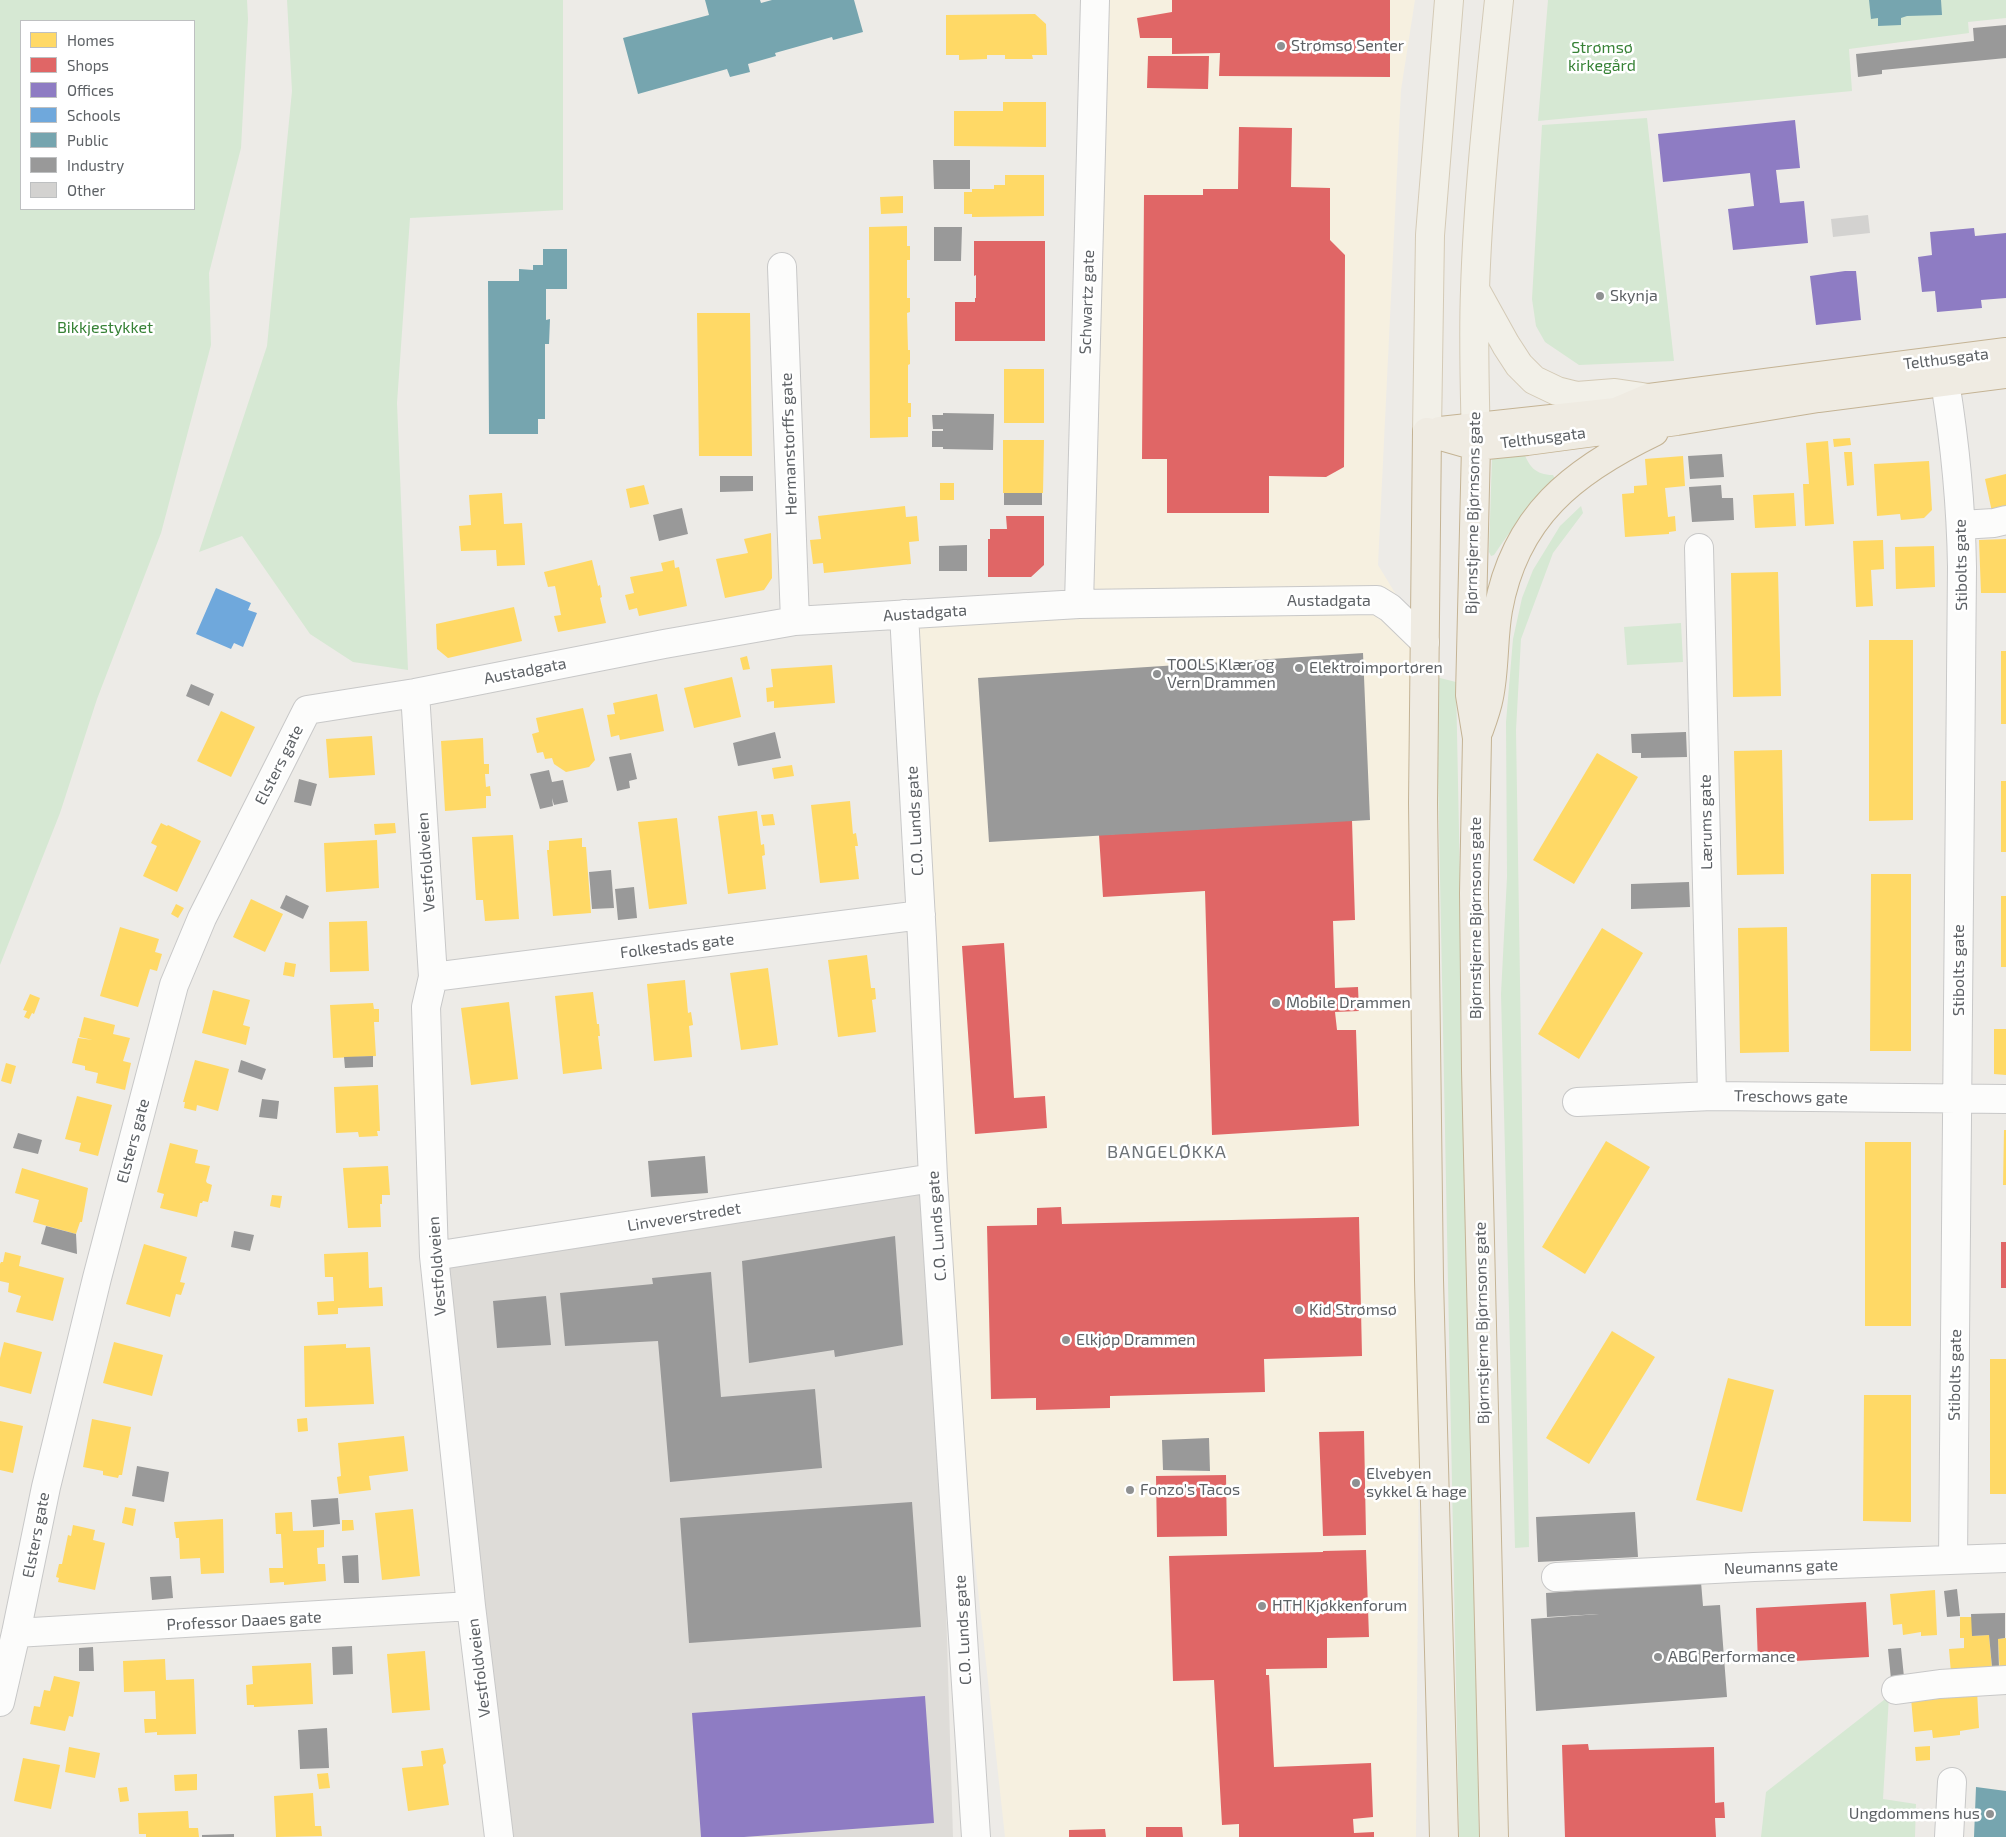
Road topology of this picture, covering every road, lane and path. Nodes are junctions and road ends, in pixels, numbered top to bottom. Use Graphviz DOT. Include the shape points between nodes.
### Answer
graph roads {
  1 [pos="1095,0"];
  2 [pos="1449,0"];
  3 [pos="1499,0"];
  4 [pos="782,267"];
  5 [pos="1475,290"];
  6 [pos="2006,352"];
  7 [pos="2006,374"];
  8 [pos="1945,382"];
  9 [pos="1649,398"];
  10 [pos="1677,421"];
  11 [pos="1427,432"];
  12 [pos="1476,436"];
  13 [pos="2006,520"];
  14 [pos="1961,525"];
  15 [pos="1699,548"];
  16 [pos="1079,604"];
  17 [pos="904,614"];
  18 [pos="795,621"];
  19 [pos="1425,642"];
  20 [pos="415,693"];
  21 [pos="1477,738"];
  22 [pos="921,916"];
  23 [pos="433,978"];
  24 [pos="1712,1096"];
  25 [pos="1958,1099"];
  26 [pos="2006,1100"];
  27 [pos="1577,1102"];
  28 [pos="933,1178"];
  29 [pos="434,1256"];
  30 [pos="2006,1558"];
  31 [pos="1953,1560"];
  32 [pos="1556,1577"];
  33 [pos="471,1606"];
  34 [pos="16,1634"];
  35 [pos="2006,1680"];
  36 [pos="1896,1690"];
  37 [pos="0,1702"];
  38 [pos="1952,1782"];
  39 [pos="499,1837"];
  40 [pos="976,1837"];
  41 [pos="1444,1837"];
  42 [pos="1494,1837"];
  43 [pos="1949,1837"];
  1 -- 16 [label="street, Schwartz gate"];
  2 -- 11 [label="main road" via="1430,235"];
  3 -- 5 [label="main road, Bjørnstjerne Bjørnsons gate"];
  4 -- 18 [label="street, Hermanstorffs gate"];
  5 -- 9 [label="main road, Telthusgata" via="1519,365 1534,380 1577,396 1614,393"];
  5 -- 12 [label="main road, Bjørnstjerne Bjørnsons gate"];
  6 -- 9 [label="highway, Telthusgata"];
  7 -- 8 [label="highway, Telthusgata"];
  8 -- 10 [label="highway, Telthusgata"];
  8 -- 14 [label="street, Stibolts gate"];
  9 -- 12 [label="highway, Telthusgata" via="1616,412"];
  10 -- 12 [label="highway, Telthusgata" via="1527,442"];
  10 -- 21 [label="highway, Telthusgata" via="1597,462 1562,491 1530,528 1504,581 1489,698"];
  11 -- 12 [label="highway, Telthusgata"];
  11 -- 19 [label="highway"];
  12 -- 21 [label="highway, Bjørnstjerne Bjørnsons gate" via="1470,695"];
  13 -- 14 [label="street"];
  14 -- 25 [label="street, Stibolts gate"];
  15 -- 24 [label="street, Lærums gate"];
  16 -- 17 [label="street, Austadgata"];
  16 -- 19 [label="street, Austadgata" via="1377,600 1390,608"];
  17 -- 18 [label="street, Austadgata"];
  17 -- 22 [label="street, C.O. Lunds gate"];
  18 -- 20 [label="street, Austadgata"];
  19 -- 41 [label="highway" via="1423,804 1429,1280"];
  20 -- 23 [label="street, Vestfoldveien"];
  20 -- 34 [label="street, Elsters gate" via="307,710 202,918 174,985 97,1278 46,1487"];
  21 -- 42 [label="highway, Bjørnstjerne Bjørnsons gate" via="1474,893 1476,1070"];
  22 -- 23 [label="street, Folkestads gate"];
  22 -- 28 [label="street, C.O. Lunds gate"];
  23 -- 29 [label="street, Vestfoldveien" via="426,1007"];
  24 -- 25 [label="street, Treschows gate"];
  24 -- 27 [label="street, Treschows gate"];
  25 -- 26 [label="street, Treschows gate"];
  25 -- 31 [label="street, Stibolts gate"];
  28 -- 29 [label="street, Linveverstredet"];
  28 -- 40 [label="street, C.O. Lunds gate"];
  29 -- 33 [label="street, Vestfoldveien"];
  30 -- 31 [label="street, Neumanns gate"];
  31 -- 32 [label="street, Neumanns gate"];
  33 -- 34 [label="street, Professor Daaes gate"];
  33 -- 39 [label="street, Vestfoldveien"];
  34 -- 37 [label="street, Elsters gate"];
  35 -- 36 [label="street"];
  38 -- 43 [label="street"];
}
